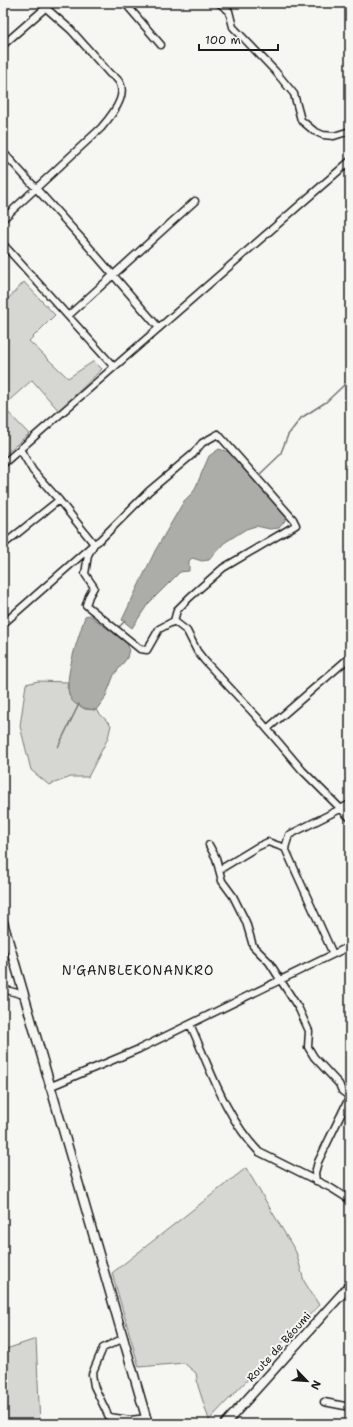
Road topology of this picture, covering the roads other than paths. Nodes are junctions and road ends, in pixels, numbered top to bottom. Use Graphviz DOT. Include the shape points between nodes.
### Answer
graph roads {
  1 [pos="51,3"];
  2 [pos="124,3"];
  3 [pos="218,3"];
  4 [pos="46,8"];
  5 [pos="3,45"];
  6 [pos="161,45"];
  7 [pos="350,131"];
  8 [pos="3,152"];
  9 [pos="350,161"];
  10 [pos="36,190"];
  11 [pos="195,201"];
  12 [pos="3,219"];
  13 [pos="3,244"];
  14 [pos="114,276"];
  15 [pos="68,316"];
  16 [pos="159,328"];
  17 [pos="114,367"];
  18 [pos="20,449"];
  19 [pos="3,464"];
  20 [pos="59,500"];
  21 [pos="94,544"];
  22 [pos="3,545"];
  23 [pos="174,621"];
  24 [pos="3,624"];
  25 [pos="350,657"];
  26 [pos="267,729"];
  27 [pos="350,804"];
  28 [pos="339,809"];
  29 [pos="350,818"];
  30 [pos="209,845"];
  31 [pos="285,848"];
  32 [pos="219,870"];
  33 [pos="3,922"];
  34 [pos="350,946"];
  35 [pos="333,954"];
  36 [pos="280,979"];
  37 [pos="3,989"];
  38 [pos="24,995"];
  39 [pos="190,1024"];
  40 [pos="49,1087"];
  41 [pos="350,1097"];
  42 [pos="316,1181"];
  43 [pos="350,1200"];
  44 [pos="350,1285"];
  45 [pos="124,1338"];
  46 [pos="324,1402"];
  47 [pos="350,1408"];
  48 [pos="147,1421"];
  49 [pos="225,1424"];
  1 -- 4 [label="street"];
  2 -- 6 [label="street"];
  3 -- 7 [label="street" via="229,11 233,27 294,94 301,120 323,135 334,136"];
  4 -- 5 [label="street"];
  4 -- 10 [label="street" via="71,30 110,74 118,78 123,88 110,118"];
  8 -- 10 [label="street"];
  9 -- 16 [label="street"];
  10 -- 12 [label="street"];
  10 -- 14 [label="street"];
  11 -- 14 [label="street"];
  13 -- 15 [label="street"];
  14 -- 15 [label="street"];
  14 -- 16 [label="street"];
  15 -- 17 [label="street"];
  16 -- 17 [label="street"];
  17 -- 18 [label="street"];
  18 -- 19 [label="street"];
  18 -- 20 [label="street" via="33,471"];
  20 -- 21 [label="street"];
  20 -- 22 [label="street"];
  21 -- 23 [label="street" via="88,555 85,574 94,587 86,605 93,612 140,649 147,650 159,630"];
  21 -- 23 [label="street" via="202,443 218,434 296,525 223,568 190,597 178,610"];
  21 -- 24 [label="street"];
  23 -- 26 [label="street" via="187,631 197,652"];
  25 -- 26 [label="street"];
  26 -- 28 [label="street"];
  27 -- 28 [label="street"];
  28 -- 29 [label="street"];
  28 -- 31 [label="street" via="289,835"];
  30 -- 32 [label="street"];
  31 -- 32 [label="street" via="268,842"];
  31 -- 35 [label="street"];
  32 -- 36 [label="street" via="222,881 240,908 254,946"];
  33 -- 38 [label="main road"];
  34 -- 35 [label="street"];
  35 -- 36 [label="street"];
  36 -- 39 [label="street"];
  36 -- 41 [label="street" via="300,1009 309,1031 308,1047 311,1053 342,1091"];
  37 -- 38 [label="street"];
  38 -- 40 [label="main road"];
  39 -- 40 [label="street" via="139,1049"];
  39 -- 42 [label="street" via="231,1116 241,1132 259,1152"];
  40 -- 45 [label="main road"];
  41 -- 42 [label="street" via="318,1162"];
  42 -- 43 [label="street"];
  44 -- 49 [label="main road, Route de Béoumi"];
  45 -- 48 [label="main road"];
  45 -- 48 [label="street" via="103,1348 92,1374 94,1386 110,1417"];
  46 -- 47 [label="street"];
}
